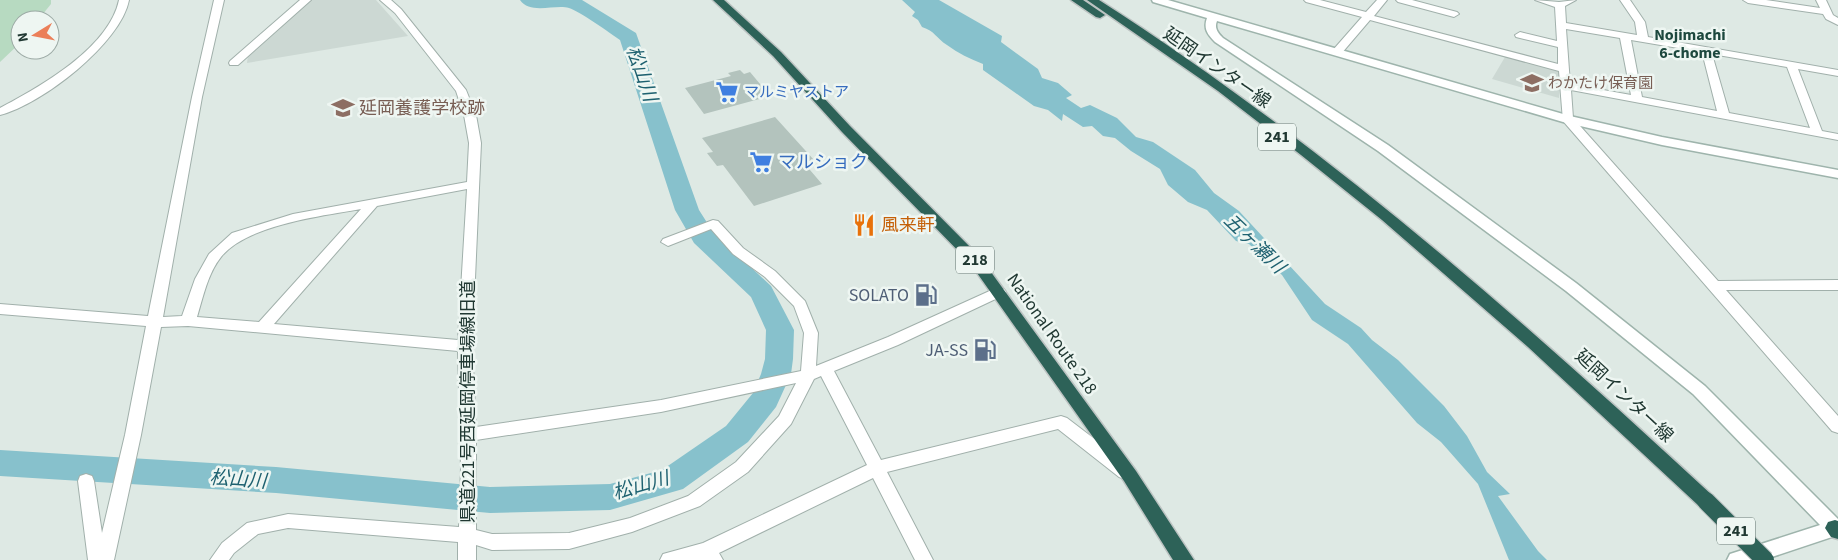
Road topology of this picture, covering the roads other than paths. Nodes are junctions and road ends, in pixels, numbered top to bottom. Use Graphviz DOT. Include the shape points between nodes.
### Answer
graph roads {
  1 [pos="124,0"];
  2 [pos="219,0"];
  3 [pos="306,0"];
  4 [pos="385,0"];
  5 [pos="718,0"];
  6 [pos="1076,0"];
  7 [pos="1092,0"];
  8 [pos="1309,0"];
  9 [pos="1382,0"];
  10 [pos="1401,0"];
  11 [pos="1540,0"];
  12 [pos="1547,0"];
  13 [pos="1571,0"];
  14 [pos="1625,0"];
  15 [pos="1748,0"];
  16 [pos="1821,0"];
  17 [pos="1164,1"];
  18 [pos="1560,5"];
  19 [pos="1826,12"];
  20 [pos="1454,14"];
  21 [pos="1214,16"];
  22 [pos="1368,16"];
  23 [pos="1838,22"];
  24 [pos="1561,26"];
  25 [pos="1520,35"];
  26 [pos="1625,36"];
  27 [pos="1643,39"];
  28 [pos="1562,45"];
  29 [pos="1706,50"];
  30 [pos="1337,52"];
  31 [pos="234,63"];
  32 [pos="1791,65"];
  33 [pos="1564,69"];
  34 [pos="1838,73"];
  35 [pos="1565,86"];
  36 [pos="1637,100"];
  37 [pos="0,112"];
  38 [pos="1724,116"];
  39 [pos="1567,119"];
  40 [pos="1818,134"];
  41 [pos="1838,137"];
  42 [pos="1838,174"];
  43 [pos="474,184"];
  44 [pos="373,203"];
  45 [pos="668,242"];
  46 [pos="1448,269"];
  47 [pos="1714,286"];
  48 [pos="1838,286"];
  49 [pos="999,292"];
  50 [pos="0,309"];
  51 [pos="188,321"];
  52 [pos="155,322"];
  53 [pos="262,328"];
  54 [pos="465,346"];
  55 [pos="825,368"];
  56 [pos="807,375"];
  57 [pos="1838,427"];
  58 [pos="467,435"];
  59 [pos="877,468"];
  60 [pos="1130,476"];
  61 [pos="86,481"];
  62 [pos="1837,529"];
  63 [pos="467,535"];
  64 [pos="710,555"];
  65 [pos="98,560"];
  66 [pos="105,560"];
  67 [pos="219,560"];
  68 [pos="467,560"];
  69 [pos="669,560"];
  70 [pos="924,560"];
  71 [pos="1184,560"];
  72 [pos="1736,560"];
  73 [pos="1765,560"];
  1 -- 37 [label="street" via="124,7 107,35 62,76 35,95"];
  2 -- 52 [label="street" via="196,97"];
  3 -- 31 [label="street"];
  4 -- 43 [label="street, 県道221号西延岡停車場線旧道" via="398,11 461,90 475,143"];
  5 -- 49 [label="highway, National Route 218 / 218" via="777,54 975,260"];
  6 -- 46 [label="highway, 延岡インター線 / 241" via="1218,93"];
  7 -- 46 [label="highway, 延岡インター線 / 241" via="1167,48 1258,115"];
  8 -- 22 [label="street"];
  9 -- 22 [label="street"];
  10 -- 20 [label="street"];
  11 -- 18 [label="street"];
  12 -- 18 [label="street"];
  13 -- 18 [label="street"];
  14 -- 27 [label="street" via="1640,22"];
  15 -- 19 [label="street"];
  16 -- 19 [label="street"];
  17 -- 21 [label="street"];
  18 -- 24 [label="street"];
  19 -- 23 [label="street"];
  21 -- 30 [label="street"];
  21 -- 62 [label="street" via="1210,24 1212,33 1219,40 1383,148 1571,287 1699,390"];
  22 -- 30 [label="street"];
  22 -- 33 [label="street"];
  24 -- 26 [label="street"];
  24 -- 28 [label="street"];
  25 -- 28 [label="street"];
  26 -- 27 [label="street"];
  26 -- 36 [label="street"];
  27 -- 29 [label="street"];
  28 -- 33 [label="street"];
  29 -- 32 [label="street"];
  29 -- 38 [label="street"];
  30 -- 39 [label="street"];
  32 -- 34 [label="street"];
  32 -- 40 [label="street"];
  33 -- 35 [label="street"];
  35 -- 36 [label="street"];
  35 -- 39 [label="street"];
  36 -- 38 [label="street"];
  38 -- 40 [label="street"];
  39 -- 42 [label="street" via="1662,141"];
  39 -- 47 [label="street"];
  40 -- 41 [label="street"];
  43 -- 44 [label="street"];
  43 -- 54 [label="street, 県道221号西延岡停車場線旧道"];
  44 -- 51 [label="street" via="293,218 237,236 216,254 202,279"];
  44 -- 53 [label="street"];
  45 -- 56 [label="street" via="712,224 738,250 770,274 800,304 811,333"];
  46 -- 73 [label="highway, 延岡インター線 / 241, bridge" via="1570,374"];
  47 -- 48 [label="street"];
  47 -- 57 [label="street"];
  49 -- 55 [label="street"];
  49 -- 60 [label="highway, National Route 218 / 218"];
  50 -- 52 [label="street"];
  51 -- 52 [label="street"];
  51 -- 53 [label="street"];
  52 -- 66 [label="street"];
  53 -- 54 [label="street"];
  54 -- 58 [label="street, 県道221号西延岡停車場線旧道"];
  55 -- 56 [label="street"];
  55 -- 59 [label="street"];
  56 -- 58 [label="street" via="661,406"];
  56 -- 63 [label="street" via="785,420 742,467 694,501 632,525 568,540 492,542"];
  58 -- 63 [label="street, 県道221号西延岡停車場線旧道"];
  59 -- 60 [label="street" via="1061,422"];
  59 -- 64 [label="street"];
  59 -- 70 [label="street"];
  60 -- 71 [label="highway, National Route 218 / 218"];
  61 -- 65 [label="street"];
  62 -- 72 [label="street"];
  63 -- 67 [label="street" via="288,521 253,528 228,548"];
  63 -- 68 [label="street, 県道221号西延岡停車場線旧道"];
  64 -- 69 [label="street"];
}
